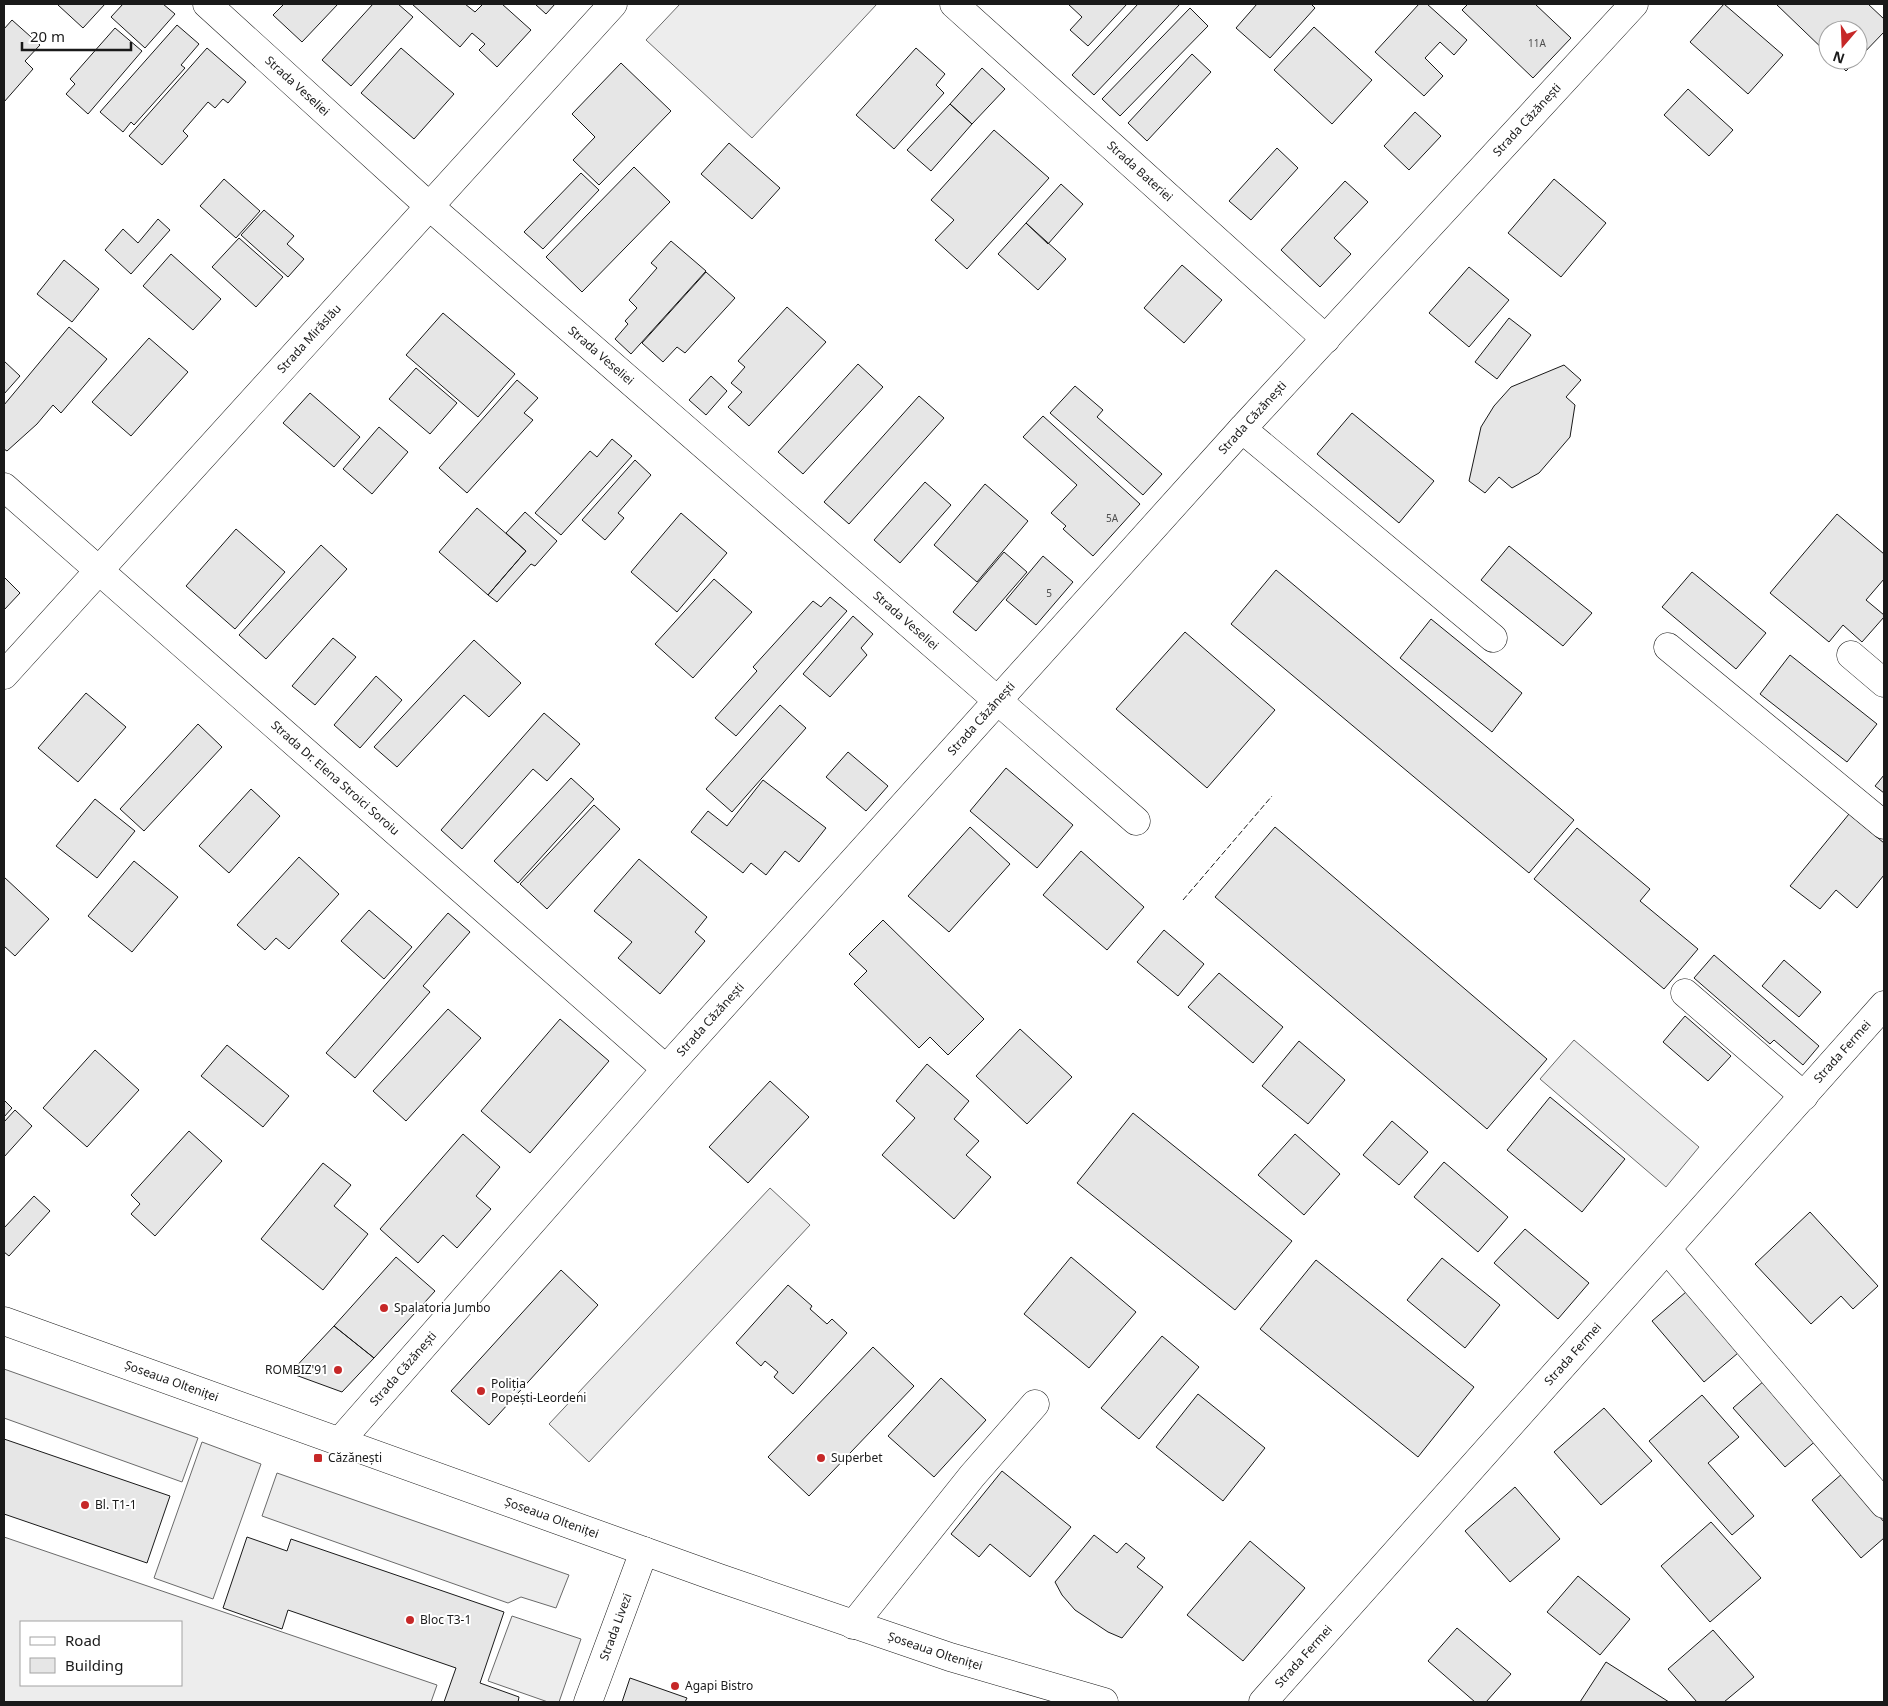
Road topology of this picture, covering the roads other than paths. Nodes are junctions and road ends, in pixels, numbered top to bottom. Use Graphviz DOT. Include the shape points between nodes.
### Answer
graph roads {
  1 [pos="207,4"];
  2 [pos="613,4"];
  3 [pos="954,4"];
  4 [pos="1634,4"];
  5 [pos="429,206"];
  6 [pos="1326,339"];
  7 [pos="1242,429"];
  8 [pos="4,487"];
  9 [pos="99,571"];
  10 [pos="1493,638"];
  11 [pos="1668,647"];
  12 [pos="1851,655"];
  13 [pos="4,675"];
  14 [pos="1884,683"];
  15 [pos="998,701"];
  16 [pos="1136,821"];
  17 [pos="1884,825"];
  18 [pos="1685,992"];
  19 [pos="1884,1005"];
  20 [pos="666,1069"];
  21 [pos="1804,1096"];
  22 [pos="1667,1249"];
  23 [pos="4,1321"];
  24 [pos="1035,1404"];
  25 [pos="340,1441"];
  26 [pos="1884,1504"];
  27 [pos="644,1551"];
  28 [pos="853,1625"];
  29 [pos="588,1702"];
  30 [pos="1104,1702"];
  31 [pos="1263,1702"];
  1 -- 5 [label="street, Strada Veseliei"];
  2 -- 5 [label="street, Strada Mirăslău"];
  3 -- 6 [label="street, Strada Bateriei"];
  4 -- 6 [label="street, Strada Căzănești"];
  5 -- 9 [label="street, Strada Mirăslău"];
  5 -- 15 [label="street, Strada Veseliei"];
  6 -- 7 [label="street, Strada Căzănești"];
  7 -- 10 [label="street"];
  7 -- 15 [label="street, Strada Căzănești"];
  8 -- 9 [label="street, Strada Dr. Elena Stroici Soroiu"];
  9 -- 13 [label="street, Strada Mirăslău"];
  9 -- 20 [label="street, Strada Dr. Elena Stroici Soroiu"];
  11 -- 17 [label="street"];
  12 -- 14 [label="street"];
  15 -- 16 [label="street, Strada Veseliei"];
  15 -- 20 [label="street, Strada Căzănești"];
  18 -- 21 [label="street"];
  19 -- 21 [label="street, Strada Fermei"];
  20 -- 25 [label="street, Strada Căzănești"];
  21 -- 22 [label="street, Strada Fermei"];
  22 -- 26 [label="street"];
  22 -- 31 [label="street, Strada Fermei"];
  23 -- 25 [label="street, Șoseaua Olteniței"];
  24 -- 28 [label="street" via="972,1476"];
  25 -- 27 [label="street, Șoseaua Olteniței"];
  27 -- 28 [label="street, Șoseaua Olteniței"];
  27 -- 29 [label="street, Strada Livezi"];
  28 -- 30 [label="street, Șoseaua Olteniței"];
}
